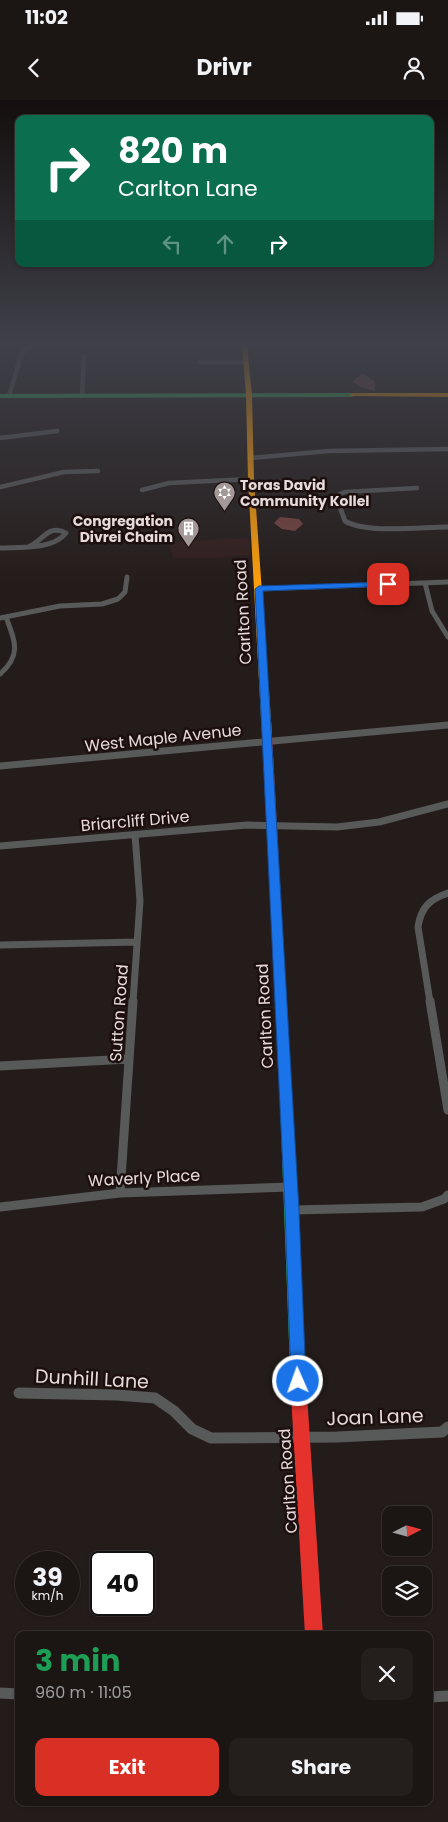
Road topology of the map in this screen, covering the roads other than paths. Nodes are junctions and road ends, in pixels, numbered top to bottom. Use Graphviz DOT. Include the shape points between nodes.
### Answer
graph roads {
  1 [pos="250,425"];
  2 [pos="58,431"];
  3 [pos="0,438"];
  4 [pos="448,449"];
  5 [pos="251,458"];
  6 [pos="98,471"];
  7 [pos="251,479"];
  8 [pos="0,487"];
  9 [pos="417,488"];
  10 [pos="142,490"];
  11 [pos="448,527"];
  12 [pos="30,546"];
  13 [pos="0,548"];
  14 [pos="127,577"];
  15 [pos="448,582"];
  16 [pos="425,583"];
  17 [pos="259,589"];
  18 [pos="3,618"];
  19 [pos="448,637"];
  20 [pos="0,674"];
  21 [pos="448,725"];
  22 [pos="267,741"];
  23 [pos="0,766"];
  24 [pos="448,804"];
  25 [pos="272,825"];
  26 [pos="135,835"];
  27 [pos="0,846"];
  28 [pos="448,893"];
  29 [pos="137,942"];
  30 [pos="0,945"];
  31 [pos="130,1059"];
  32 [pos="0,1066"];
  33 [pos="448,1110"];
  34 [pos="290,1187"];
  35 [pos="120,1192"];
  36 [pos="448,1195"];
  37 [pos="0,1207"];
  38 [pos="292,1210"];
  39 [pos="19,1393"];
  40 [pos="448,1427"];
  41 [pos="301,1437"];
  42 [pos="314,1631"];
  43 [pos="0,1693"];
  44 [pos="15,1694"];
  45 [pos="448,1696"];
  46 [pos="433,1697"];
  1 -- 5 [label="street, Carlton Road"];
  2 -- 3 [label="street"];
  4 -- 5 [label="street" via="344,450"];
  5 -- 7 [label="street, Carlton Road"];
  6 -- 8 [label="street" via="64,472"];
  7 -- 10 [label="street" via="179,482"];
  7 -- 17 [label="street, Carlton Road"];
  9 -- 11 [label="street" via="345,492 339,498 342,516 345,521 362,528"];
  12 -- 12 [label="street" via="47,531 66,533 57,541"];
  12 -- 13 [label="street"];
  14 -- 18 [label="street" via="125,592 112,602 60,606"];
  15 -- 16 [label="street"];
  16 -- 17 [label="street"];
  16 -- 19 [label="street" via="432,610"];
  17 -- 22 [label="street, Carlton Road"];
  18 -- 20 [label="street" via="16,644 15,656"];
  21 -- 22 [label="street, West Maple Avenue"];
  22 -- 23 [label="street, West Maple Avenue"];
  22 -- 25 [label="street, Carlton Road"];
  24 -- 25 [label="street, Briarcliff Drive" via="379,822 345,826"];
  25 -- 26 [label="street, Briarcliff Drive"];
  25 -- 34 [label="street, Carlton Road"];
  26 -- 27 [label="street, Briarcliff Drive"];
  26 -- 29 [label="street, Sutton Road" via="140,901"];
  28 -- 33 [label="street" via="424,906 418,927"];
  29 -- 30 [label="street"];
  29 -- 31 [label="street, Sutton Road"];
  31 -- 32 [label="street"];
  31 -- 35 [label="street, Sutton Road"];
  34 -- 35 [label="street, Waverly Place"];
  34 -- 38 [label="street, Carlton Road"];
  35 -- 37 [label="street, Waverly Place"];
  36 -- 38 [label="street" via="422,1207"];
  38 -- 41 [label="street, Carlton Road"];
  39 -- 41 [label="street, Dunhill Lane" via="154,1398 174,1411 192,1429 211,1438"];
  40 -- 41 [label="street, Joan Lane" via="442,1432"];
  41 -- 42 [label="street, Carlton Road"];
  43 -- 44 [label="street"];
  45 -- 46 [label="street"];
}
